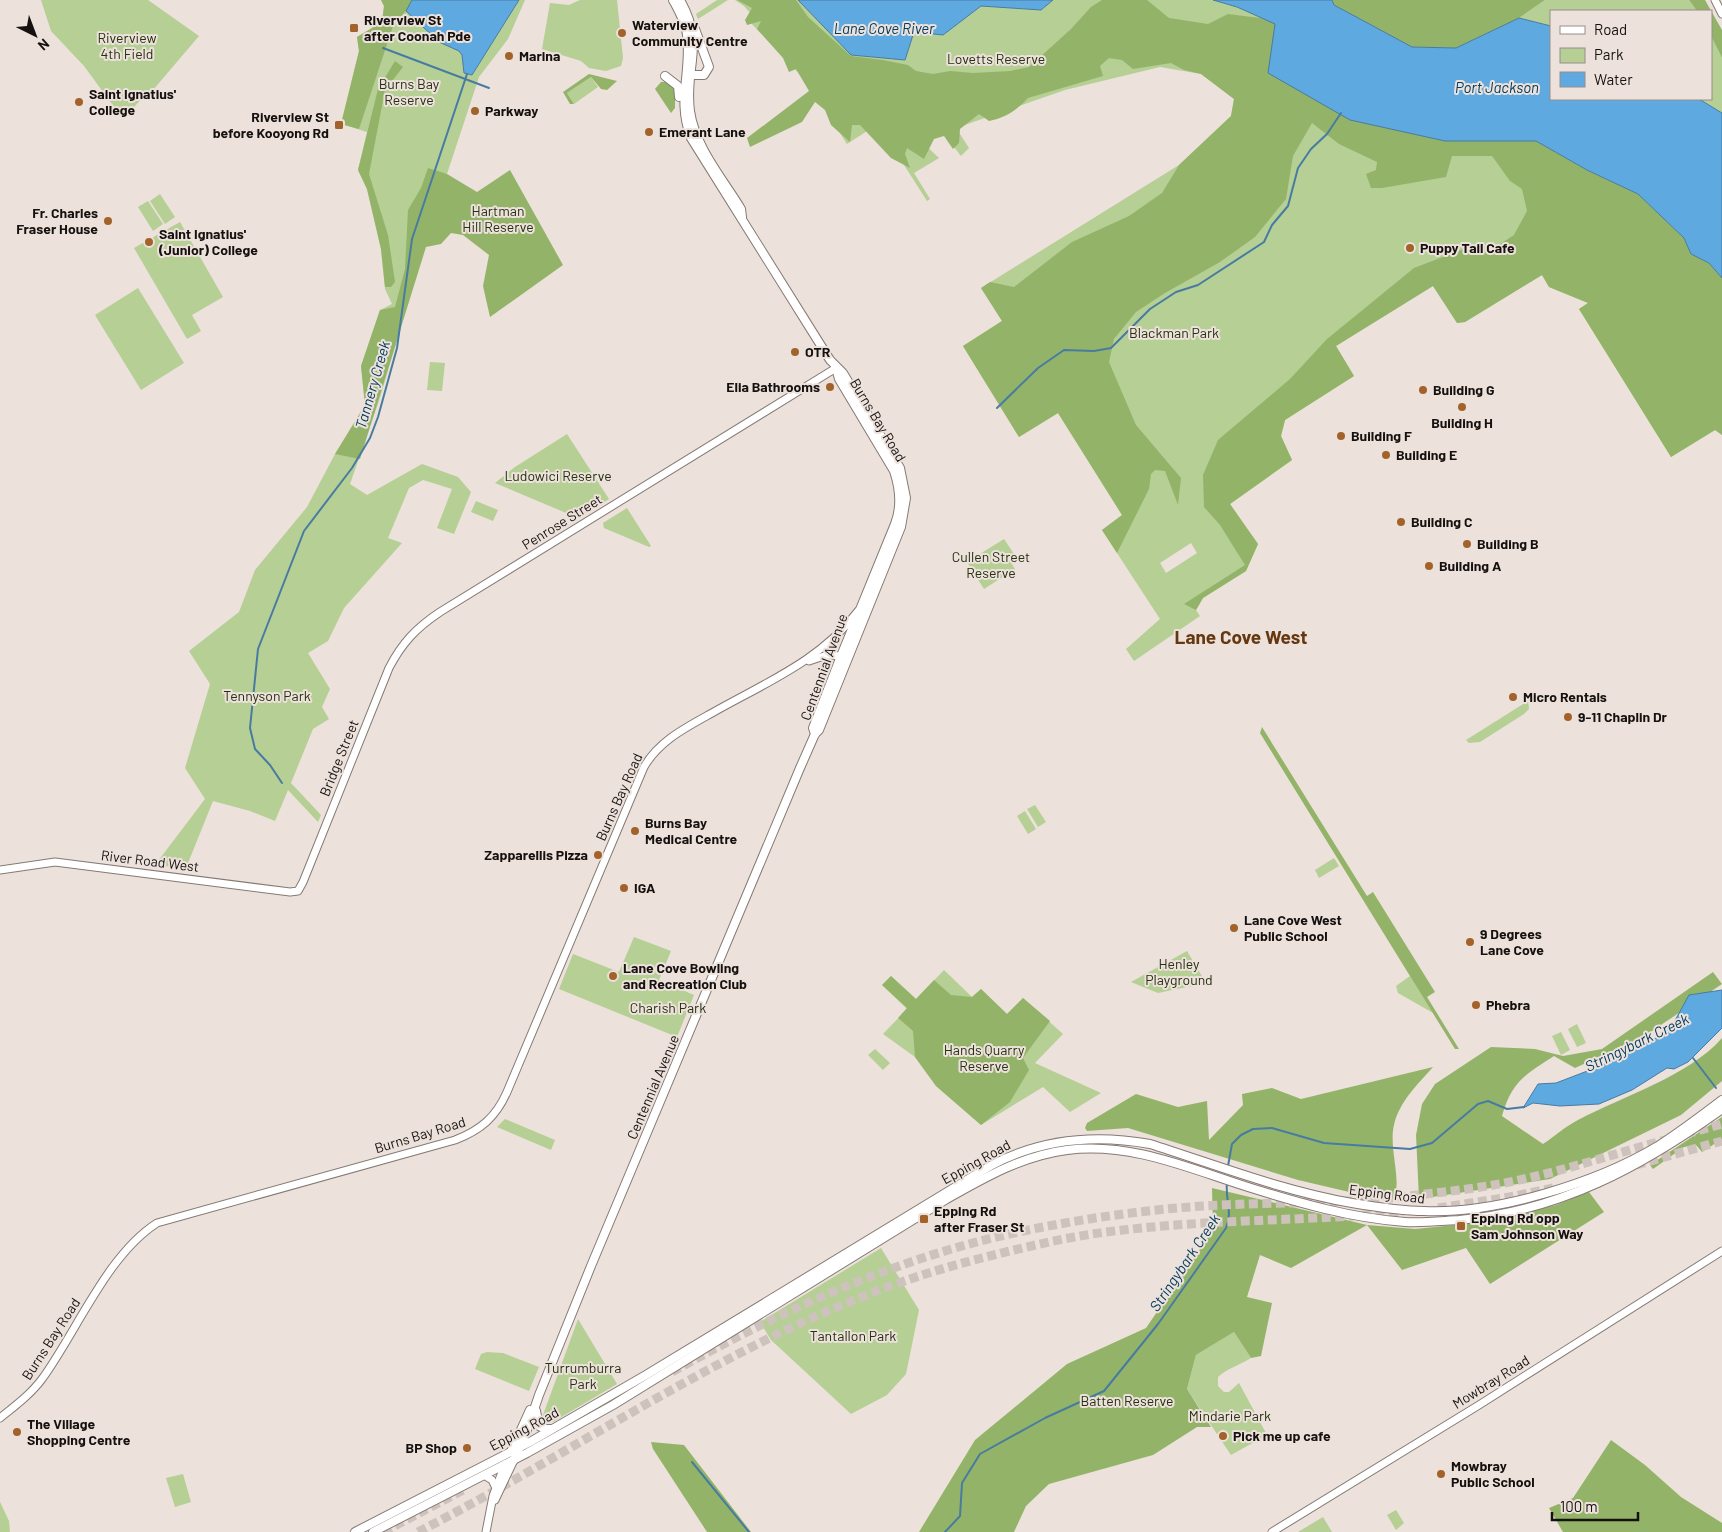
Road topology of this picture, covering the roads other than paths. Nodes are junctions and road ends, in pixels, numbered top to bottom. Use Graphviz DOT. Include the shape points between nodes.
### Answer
graph roads {
  1 [pos="673,0"];
  2 [pos="680,0"];
  3 [pos="1715,0"];
  4 [pos="1722,14"];
  5 [pos="692,23"];
  6 [pos="665,76"];
  7 [pos="688,76"];
  8 [pos="684,118"];
  9 [pos="742,217"];
  10 [pos="836,368"];
  11 [pos="862,611"];
  12 [pos="408,637"];
  13 [pos="851,650"];
  14 [pos="841,656"];
  15 [pos="803,662"];
  16 [pos="815,734"];
  17 [pos="0,870"];
  18 [pos="298,890"];
  19 [pos="1722,1100"];
  20 [pos="1722,1109"];
  21 [pos="1075,1140"];
  22 [pos="1076,1149"];
  23 [pos="1404,1209"];
  24 [pos="1412,1210"];
  25 [pos="1403,1222"];
  26 [pos="1413,1222"];
  27 [pos="1722,1251"];
  28 [pos="749,1318"];
  29 [pos="539,1395"];
  30 [pos="536,1404"];
  31 [pos="0,1418"];
  32 [pos="553,1429"];
  33 [pos="521,1446"];
  34 [pos="512,1451"];
  35 [pos="514,1460"];
  36 [pos="505,1464"];
  37 [pos="484,1475"];
  38 [pos="496,1488"];
  39 [pos="490,1512"];
  40 [pos="355,1532"];
  41 [pos="372,1532"];
  42 [pos="486,1532"];
  43 [pos="1272,1532"];
  1 -- 7 [label="main road, Burns Bay Road" via="687,34"];
  2 -- 5 [label="main road, Burns Bay Road"];
  3 -- 4 [label="main road"];
  5 -- 7 [label="main road, Burns Bay Road" via="695,47"];
  5 -- 7 [label="main road" via="709,64 706,74"];
  6 -- 8 [label="main road" via="679,88 679,105"];
  7 -- 8 [label="main road, Burns Bay Road"];
  7 -- 9 [label="main road, Burns Bay Road" via="696,134 741,209"];
  8 -- 9 [label="main road, Burns Bay Road" via="696,148"];
  9 -- 10 [label="main road, Burns Bay Road"];
  10 -- 11 [label="main road, Burns Bay Road" via="843,373 894,456 905,486 903,522"];
  10 -- 12 [label="main road, Penrose Street" via="440,612"];
  11 -- 13 [label="main road, Centennial Avenue"];
  11 -- 14 [label="main road, Centennial Avenue"];
  11 -- 15 [label="main road, Burns Bay Road" via="833,640"];
  12 -- 18 [label="main road, Bridge Street" via="389,668"];
  13 -- 14 [label="main road, Burns Bay Road"];
  13 -- 16 [label="main road, Centennial Avenue"];
  14 -- 15 [label="main road, Burns Bay Road" via="827,655"];
  14 -- 16 [label="main road, Centennial Avenue" via="814,728"];
  15 -- 31 [label="main road, Burns Bay Road" via="669,738 653,753 629,801 505,1096 488,1122 455,1140 157,1223 138,1237 122,1257 37,1386"];
  16 -- 29 [label="main road, Centennial Avenue"];
  17 -- 18 [label="main road, River Road West" via="55,862 290,892"];
  19 -- 24 [label="main road, Epping Road" via="1658,1145 1594,1177 1500,1203"];
  20 -- 26 [label="main road, Epping Road" via="1651,1157 1578,1192 1490,1217"];
  21 -- 22 [label="main road"];
  21 -- 23 [label="main road, Epping Road" via="1122,1139 1150,1144 1251,1177 1350,1203"];
  21 -- 28 [label="main road, Epping Road" via="1044,1145 1004,1159"];
  22 -- 25 [label="main road, Epping Road" via="1143,1154 1332,1211"];
  22 -- 28 [label="main road, Epping Road" via="1036,1157 987,1176"];
  23 -- 24 [label="main road, Epping Road"];
  23 -- 25 [label="main road"];
  24 -- 26 [label="main road"];
  25 -- 26 [label="main road, Epping Road"];
  27 -- 43 [label="main road, Mowbray Road"];
  28 -- 32 [label="main road, Epping Road"];
  28 -- 35 [label="main road, Epping Road" via="612,1405"];
  29 -- 30 [label="main road, Centennial Avenue"];
  29 -- 34 [label="main road, Centennial Avenue"];
  30 -- 32 [label="main road" via="538,1425"];
  30 -- 33 [label="main road, Centennial Avenue"];
  32 -- 33 [label="main road, Epping Road"];
  33 -- 34 [label="main road, Epping Road"];
  33 -- 35 [label="main road, Centennial Avenue"];
  34 -- 36 [label="main road, Centennial Avenue"];
  34 -- 40 [label="main road, Epping Road"];
  35 -- 36 [label="main road, Epping Road"];
  35 -- 39 [label="main road, Centennial Avenue"];
  36 -- 37 [label="main road, Epping Road"];
  36 -- 38 [label="main road, Centennial Avenue"];
  37 -- 38 [label="main road"];
  37 -- 41 [label="main road, Epping Road"];
  38 -- 39 [label="main road, Centennial Avenue"];
  39 -- 42 [label="main road, Centennial Avenue"];
}
